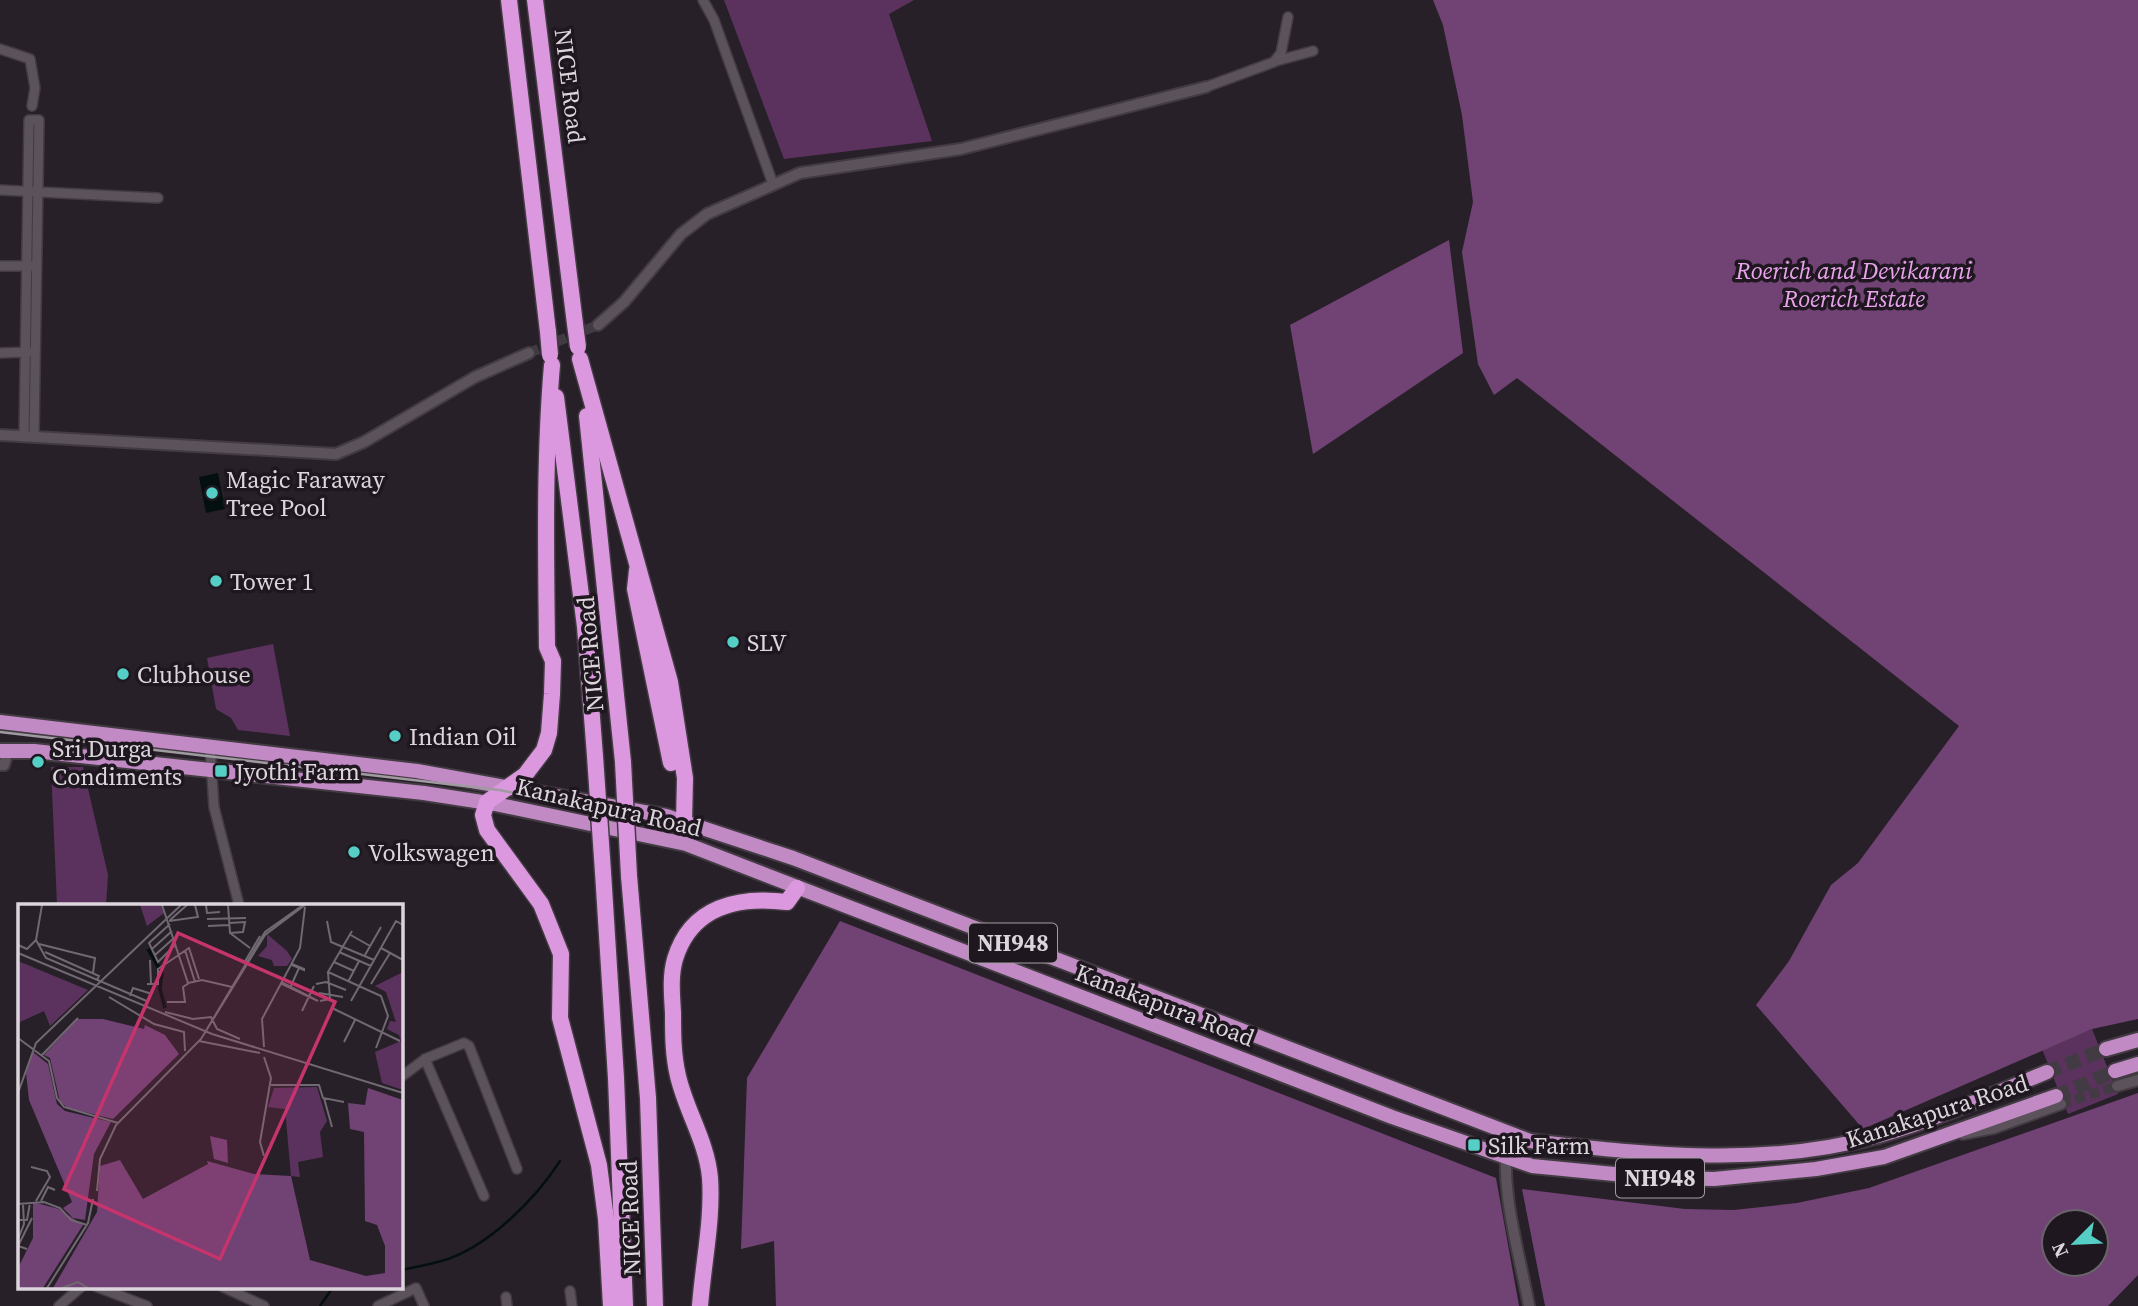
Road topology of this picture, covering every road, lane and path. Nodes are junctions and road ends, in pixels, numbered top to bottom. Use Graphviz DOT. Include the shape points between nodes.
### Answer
graph roads {
  1 [pos="509,0"];
  2 [pos="535,0"];
  3 [pos="703,0"];
  4 [pos="1288,17"];
  5 [pos="0,49"];
  6 [pos="1313,51"];
  7 [pos="1274,62"];
  8 [pos="1206,87"];
  9 [pos="32,106"];
  10 [pos="773,184"];
  11 [pos="0,190"];
  12 [pos="33,190"];
  13 [pos="158,198"];
  14 [pos="0,266"];
  15 [pos="32,266"];
  16 [pos="598,325"];
  17 [pos="30,352"];
  18 [pos="529,352"];
  19 [pos="0,353"];
  20 [pos="579,353"];
  21 [pos="551,360"];
  22 [pos="0,435"];
  23 [pos="29,437"];
  24 [pos="0,722"];
  25 [pos="210,747"];
  26 [pos="4,751"];
  27 [pos="0,765"];
  28 [pos="210,770"];
  29 [pos="509,785"];
  30 [pos="487,802"];
  31 [pos="684,822"];
  32 [pos="797,888"];
  33 [pos="239,904"];
  34 [pos="918,907"];
  35 [pos="911,931"];
  36 [pos="2138,1040"];
  37 [pos="2106,1049"];
  38 [pos="425,1059"];
  39 [pos="2138,1064"];
  40 [pos="2047,1072"];
  41 [pos="402,1076"];
  42 [pos="2116,1079"];
  43 [pos="2138,1080"];
  44 [pos="2059,1100"];
  45 [pos="1508,1133"];
  46 [pos="1505,1156"];
  47 [pos="517,1169"];
  48 [pos="484,1196"];
  49 [pos="80,1288"];
  50 [pos="100,1288"];
  51 [pos="225,1288"];
  52 [pos="570,1291"];
  53 [pos="59,1306"];
  54 [pos="147,1306"];
  55 [pos="264,1306"];
  56 [pos="378,1306"];
  57 [pos="424,1306"];
  58 [pos="572,1306"];
  59 [pos="611,1306"];
  60 [pos="625,1306"];
  61 [pos="655,1306"];
  62 [pos="700,1306"];
  63 [pos="1529,1306"];
  1 -- 21 [label="highway, NICE Road, bridge"];
  2 -- 20 [label="highway, NICE Road, bridge"];
  3 -- 10 [label="street"];
  4 -- 7 [label="street" via="1281,53"];
  5 -- 9 [label="street" via="30,59 35,88"];
  6 -- 7 [label="street"];
  7 -- 8 [label="street"];
  8 -- 10 [label="street" via="961,149 800,173"];
  10 -- 16 [label="street" via="707,214 681,234 624,302"];
  11 -- 12 [label="street"];
  12 -- 12 [label="street" via="29,120 39,120"];
  12 -- 13 [label="street"];
  12 -- 15 [label="street"];
  14 -- 15 [label="street"];
  15 -- 17 [label="street"];
  17 -- 19 [label="street"];
  17 -- 23 [label="street"];
  18 -- 23 [label="street" via="336,454"];
  20 -- 31 [label="highway" via="670,682 685,778"];
  20 -- 61 [label="highway, NICE Road, bridge" via="623,762 648,1098"];
  21 -- 29 [label="highway" via="545,444 547,647 553,661 549,733 544,750 525,775"];
  21 -- 60 [label="highway, NICE Road, bridge" via="584,614 616,1078"];
  22 -- 23 [label="street"];
  24 -- 25 [label="highway, Kanakapura Road"];
  25 -- 28 [label="street"];
  25 -- 29 [label="highway, Kanakapura Road"];
  26 -- 27 [label="street, Kanakapura Road" via="4,765"];
  26 -- 28 [label="highway, Kanakapura Road"];
  28 -- 30 [label="highway, Kanakapura Road / NH948"];
  28 -- 33 [label="street" via="224,855"];
  29 -- 30 [label="highway"];
  29 -- 31 [label="highway, Kanakapura Road / NH948"];
  30 -- 32 [label="highway, Kanakapura Road / NH948" via="686,844"];
  30 -- 59 [label="highway" via="483,816 487,830 531,887 549,918 561,954 560,1018 599,1165"];
  31 -- 34 [label="highway, Kanakapura Road / NH948"];
  32 -- 35 [label="highway, Kanakapura Road / NH948"];
  32 -- 62 [label="highway" via="787,902 736,901 708,914 675,958 677,1074 710,1176"];
  34 -- 35 [label="highway"];
  34 -- 45 [label="highway, Kanakapura Road / NH948"];
  35 -- 46 [label="highway, Kanakapura Road / NH948" via="1392,1117"];
  36 -- 37 [label="highway"];
  38 -- 41 [label="street"];
  38 -- 47 [label="street" via="464,1043 469,1046"];
  38 -- 48 [label="street"];
  39 -- 42 [label="highway"];
  40 -- 45 [label="highway, Kanakapura Road / NH948" via="1878,1136 1813,1149 1721,1156 1653,1155 1530,1141"];
  42 -- 43 [label="street"];
  44 -- 46 [label="highway, Kanakapura Road / NH948" via="1884,1157 1843,1165 1714,1178 1655,1178 1544,1167"];
  45 -- 46 [label="street"];
  46 -- 63 [label="street"];
  49 -- 53 [label="street"];
  50 -- 54 [label="street"];
  51 -- 55 [label="street"];
  52 -- 58 [label="street"];
  56 -- 57 [label="street" via="416,1288"];
}
